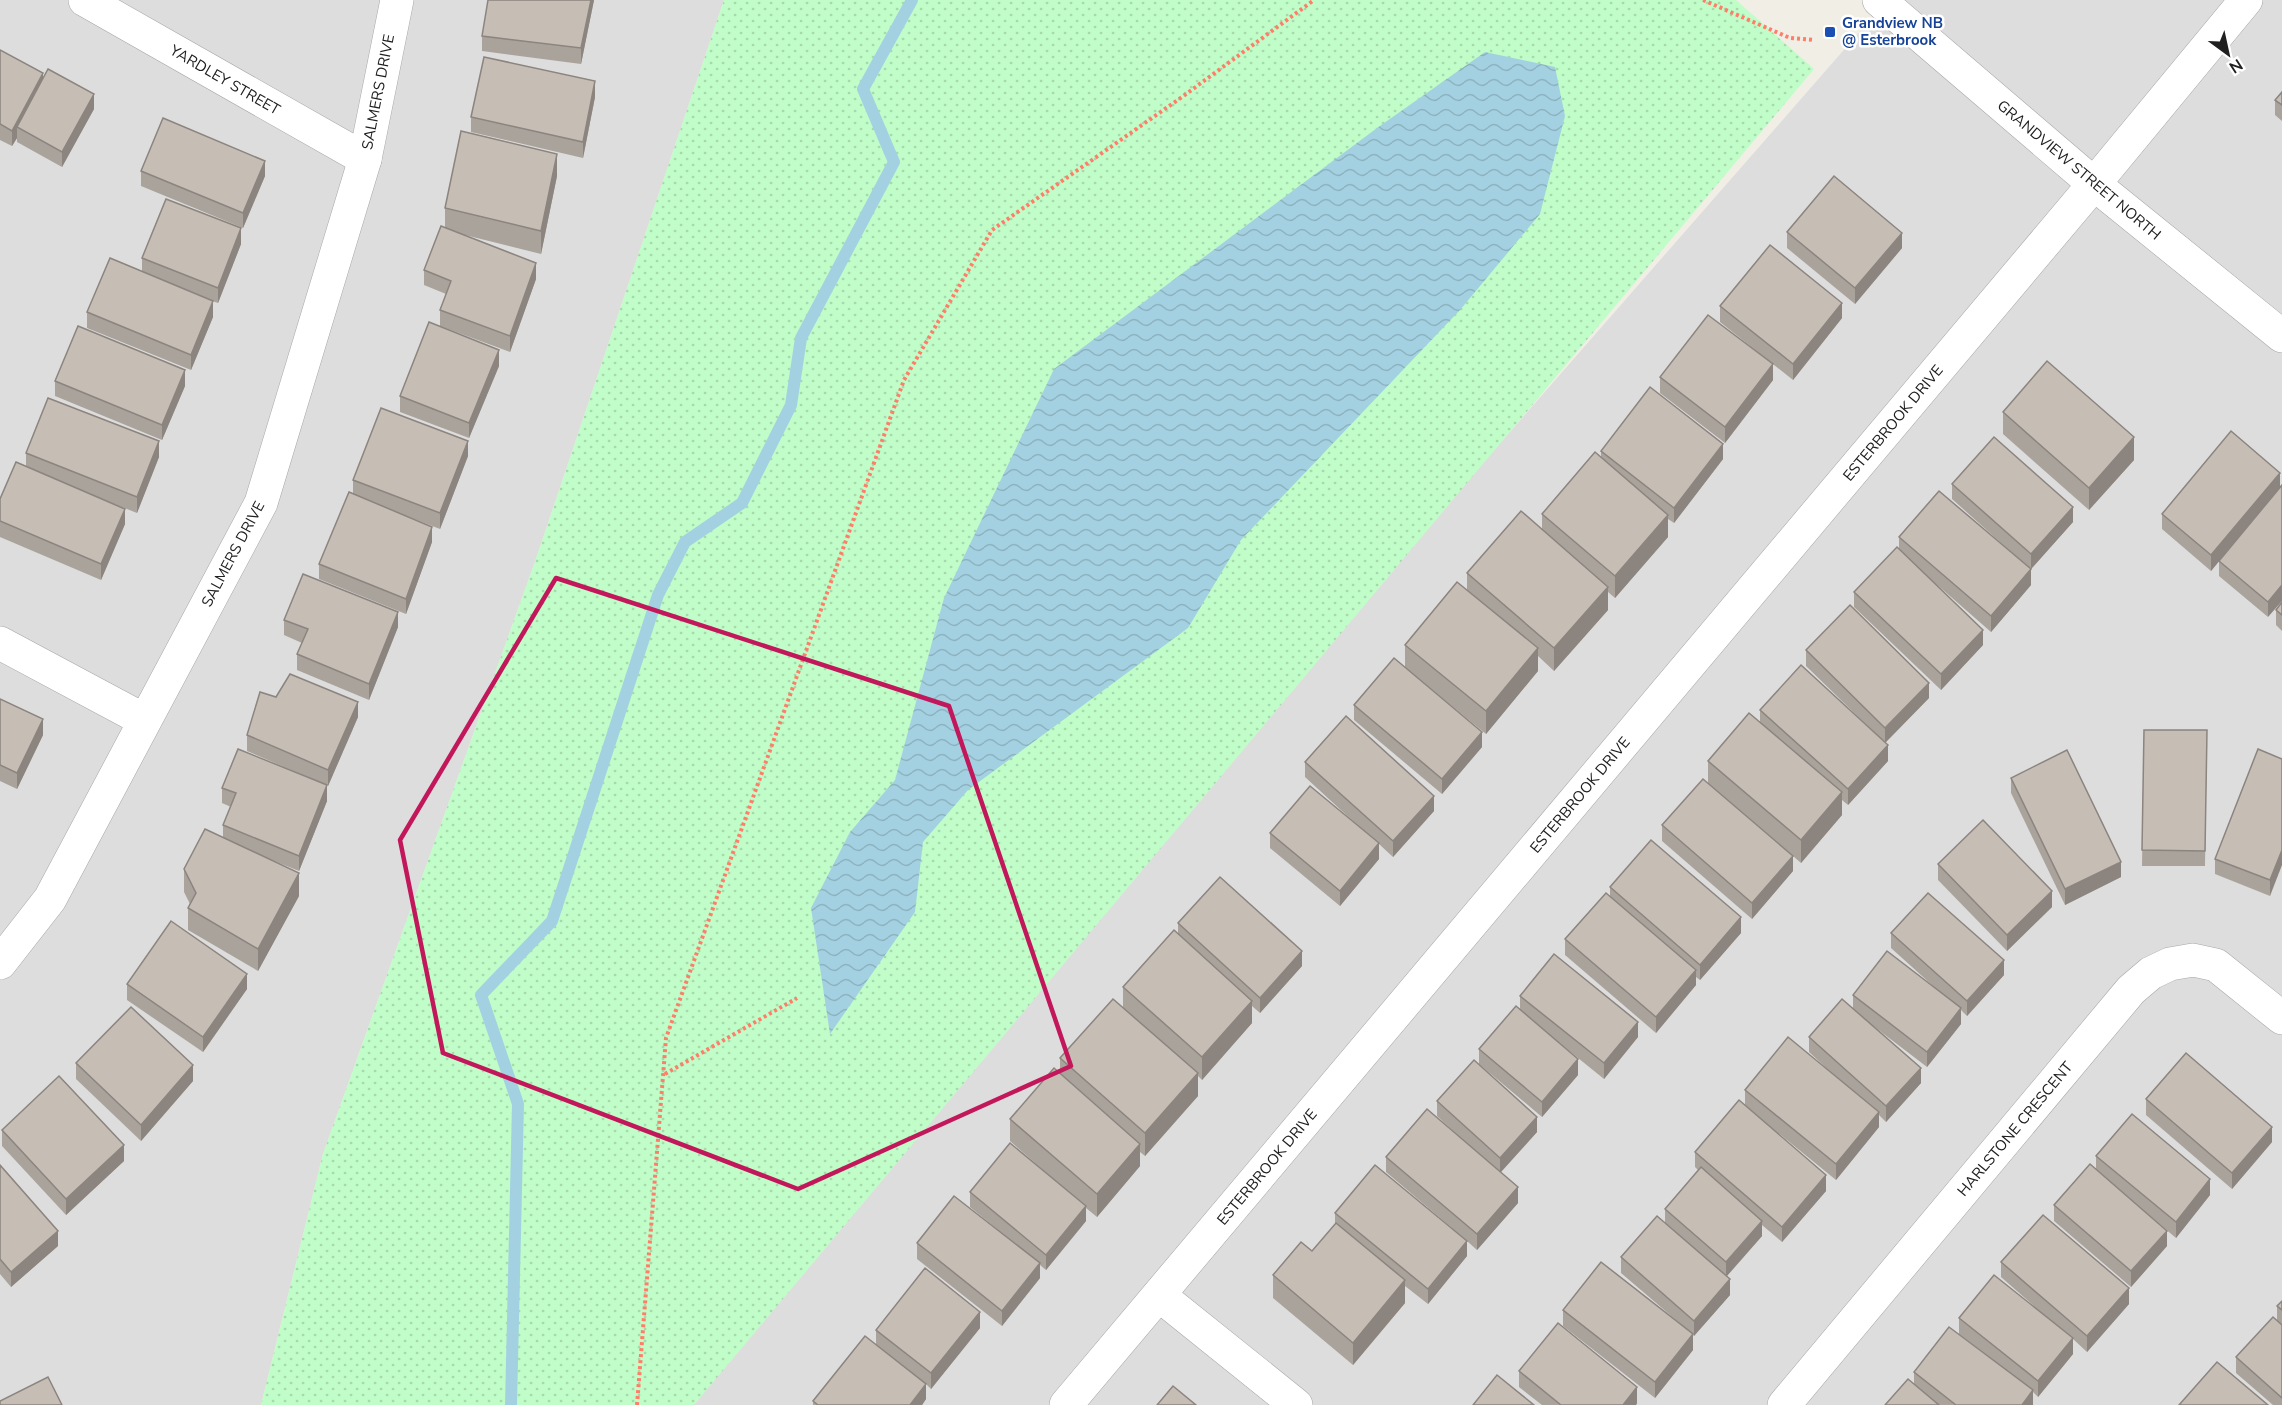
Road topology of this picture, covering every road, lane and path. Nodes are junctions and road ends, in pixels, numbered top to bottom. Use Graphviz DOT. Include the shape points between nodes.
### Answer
graph roads {
  1 [pos="85,0"];
  2 [pos="397,0"];
  3 [pos="1314,0"];
  4 [pos="1703,0"];
  5 [pos="1879,0"];
  6 [pos="2246,0"];
  7 [pos="1814,40"];
  8 [pos="365,159"];
  9 [pos="2094,184"];
  10 [pos="2282,336"];
  11 [pos="0,642"];
  12 [pos="144,720"];
  13 [pos="0,963"];
  14 [pos="797,998"];
  15 [pos="2282,1018"];
  16 [pos="664,1074"];
  17 [pos="1159,1295"];
  18 [pos="637,1405"];
  19 [pos="1066,1405"];
  20 [pos="1296,1405"];
  21 [pos="1784,1405"];
  1 -- 8 [label="street, YARDLEY STREET"];
  2 -- 8 [label="street, SALMERS DRIVE"];
  3 -- 16 [label="path" via="992,230 904,380 666,1038"];
  4 -- 7 [label="path" via="1790,38"];
  5 -- 9 [label="street, GRANDVIEW STREET NORTH"];
  6 -- 9 [label="street, ESTERBROOK DRIVE"];
  8 -- 12 [label="street, SALMERS DRIVE" via="261,503"];
  9 -- 10 [label="street, GRANDVIEW STREET NORTH"];
  9 -- 17 [label="street, ESTERBROOK DRIVE"];
  11 -- 12 [label="street"];
  12 -- 13 [label="street, SALMERS DRIVE" via="50,899"];
  14 -- 16 [label="path"];
  15 -- 21 [label="street, HARLSTONE CRESCENT" via="2216,964 2193,960 2151,973 2131,990"];
  16 -- 18 [label="path"];
  17 -- 19 [label="street, ESTERBROOK DRIVE"];
  17 -- 20 [label="street"];
}
